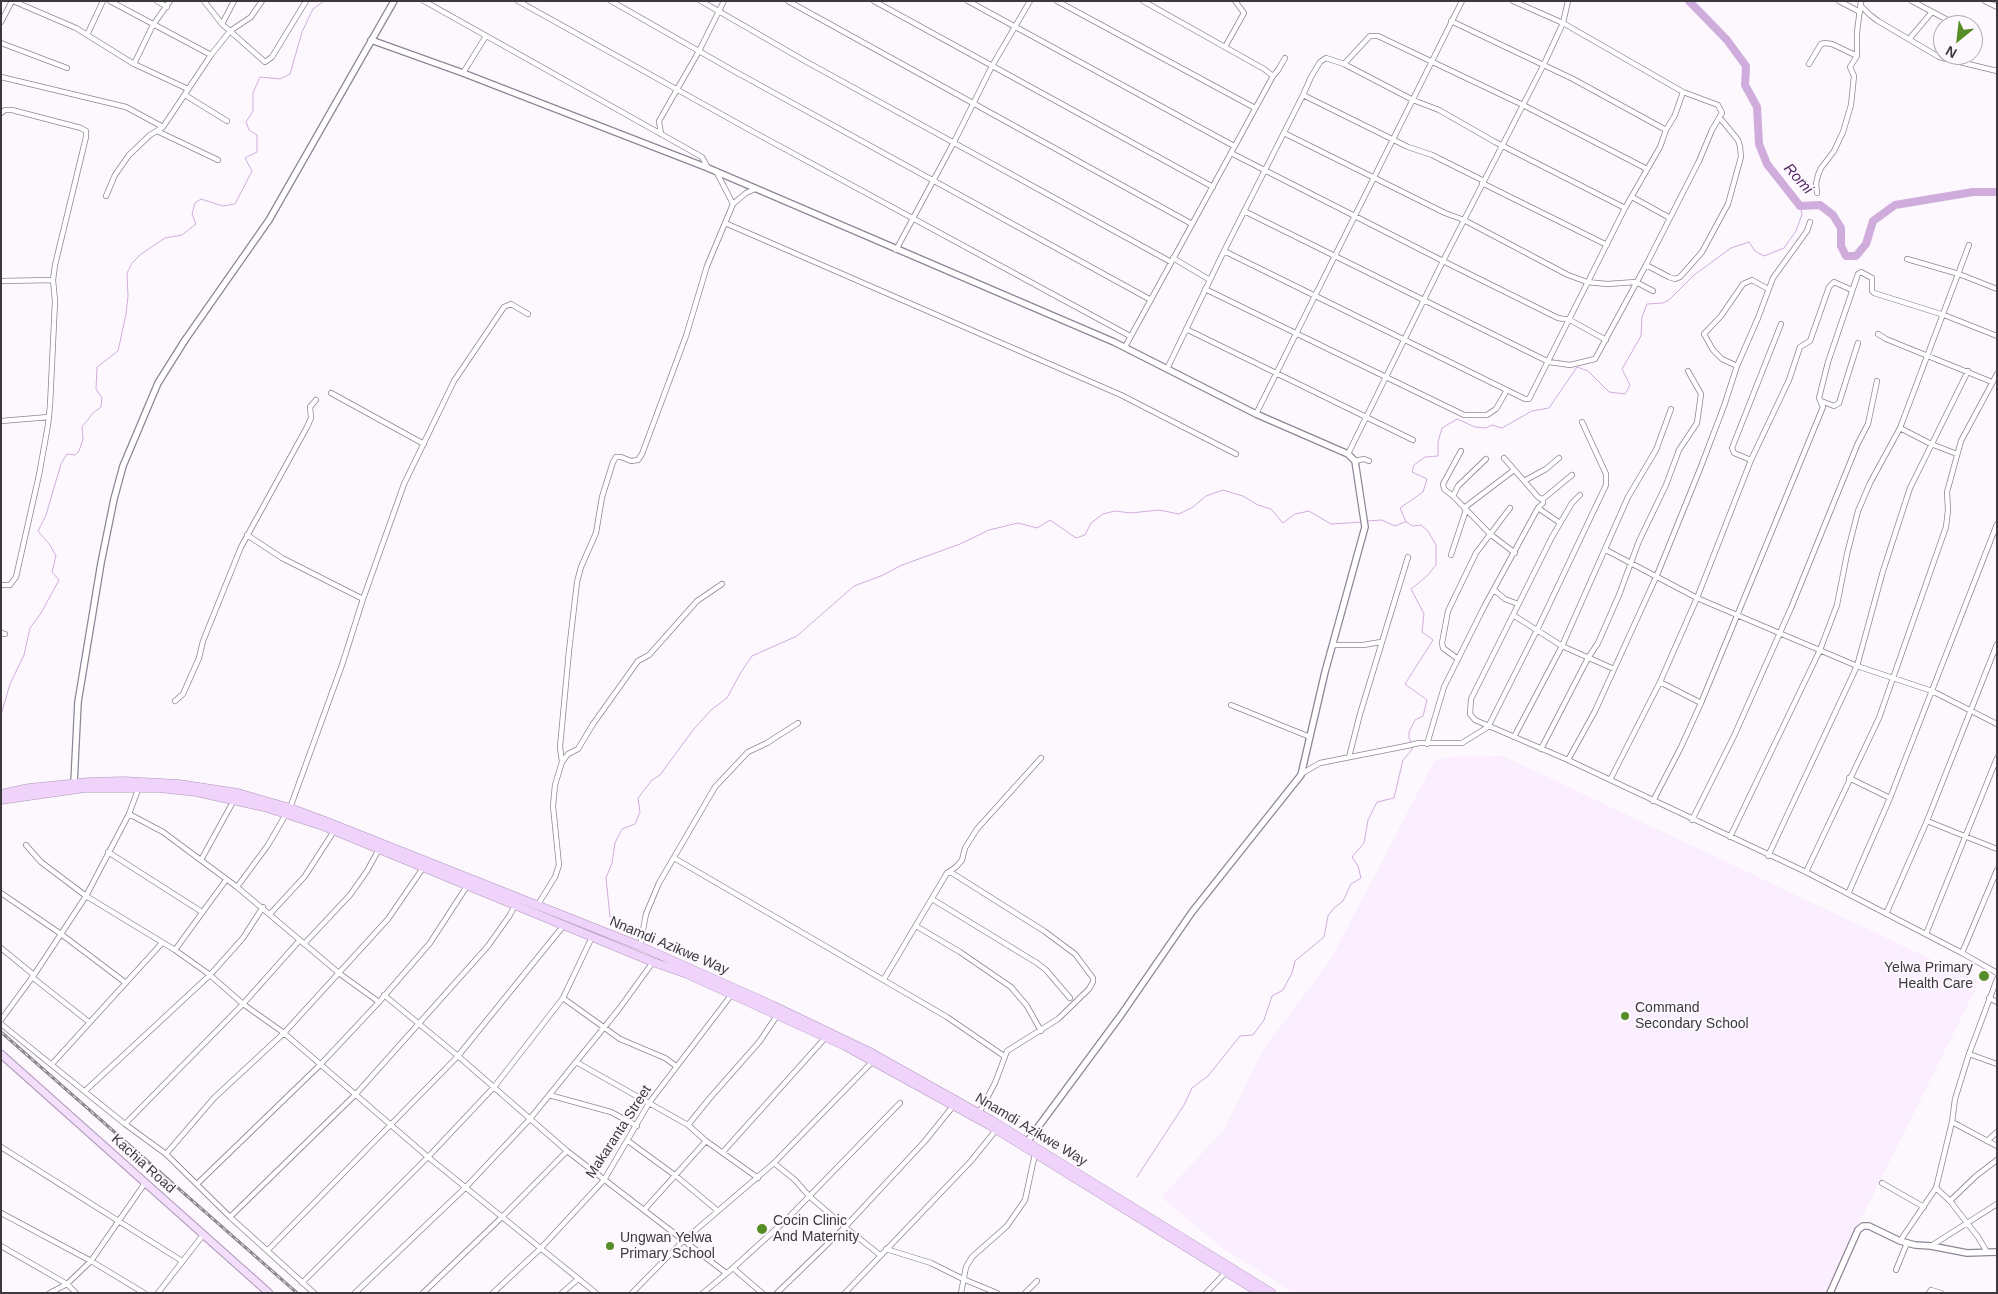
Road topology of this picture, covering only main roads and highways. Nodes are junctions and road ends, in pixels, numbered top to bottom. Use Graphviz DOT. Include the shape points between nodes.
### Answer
graph roads {
  1 [pos="1,794"];
  2 [pos="1,800"];
  3 [pos="288,811"];
  4 [pos="1,1054"];
  5 [pos="269,1293"];
  6 [pos="1260,1293"];
  7 [pos="1272,1293"];
  1 -- 3 [label="highway, Nnamdi Azikwe Way" via="74,783 179,784 238,793"];
  2 -- 3 [label="highway, Nnamdi Azikwe Way" via="85,788 139,787 196,792"];
  3 -- 6 [label="highway, Nnamdi Azikwe Way" via="687,974 826,1037 954,1105"];
  3 -- 7 [label="highway, Nnamdi Azikwe Way" via="640,946 852,1043 979,1113"];
  4 -- 5 [label="main road, Kachia Road"];
}
